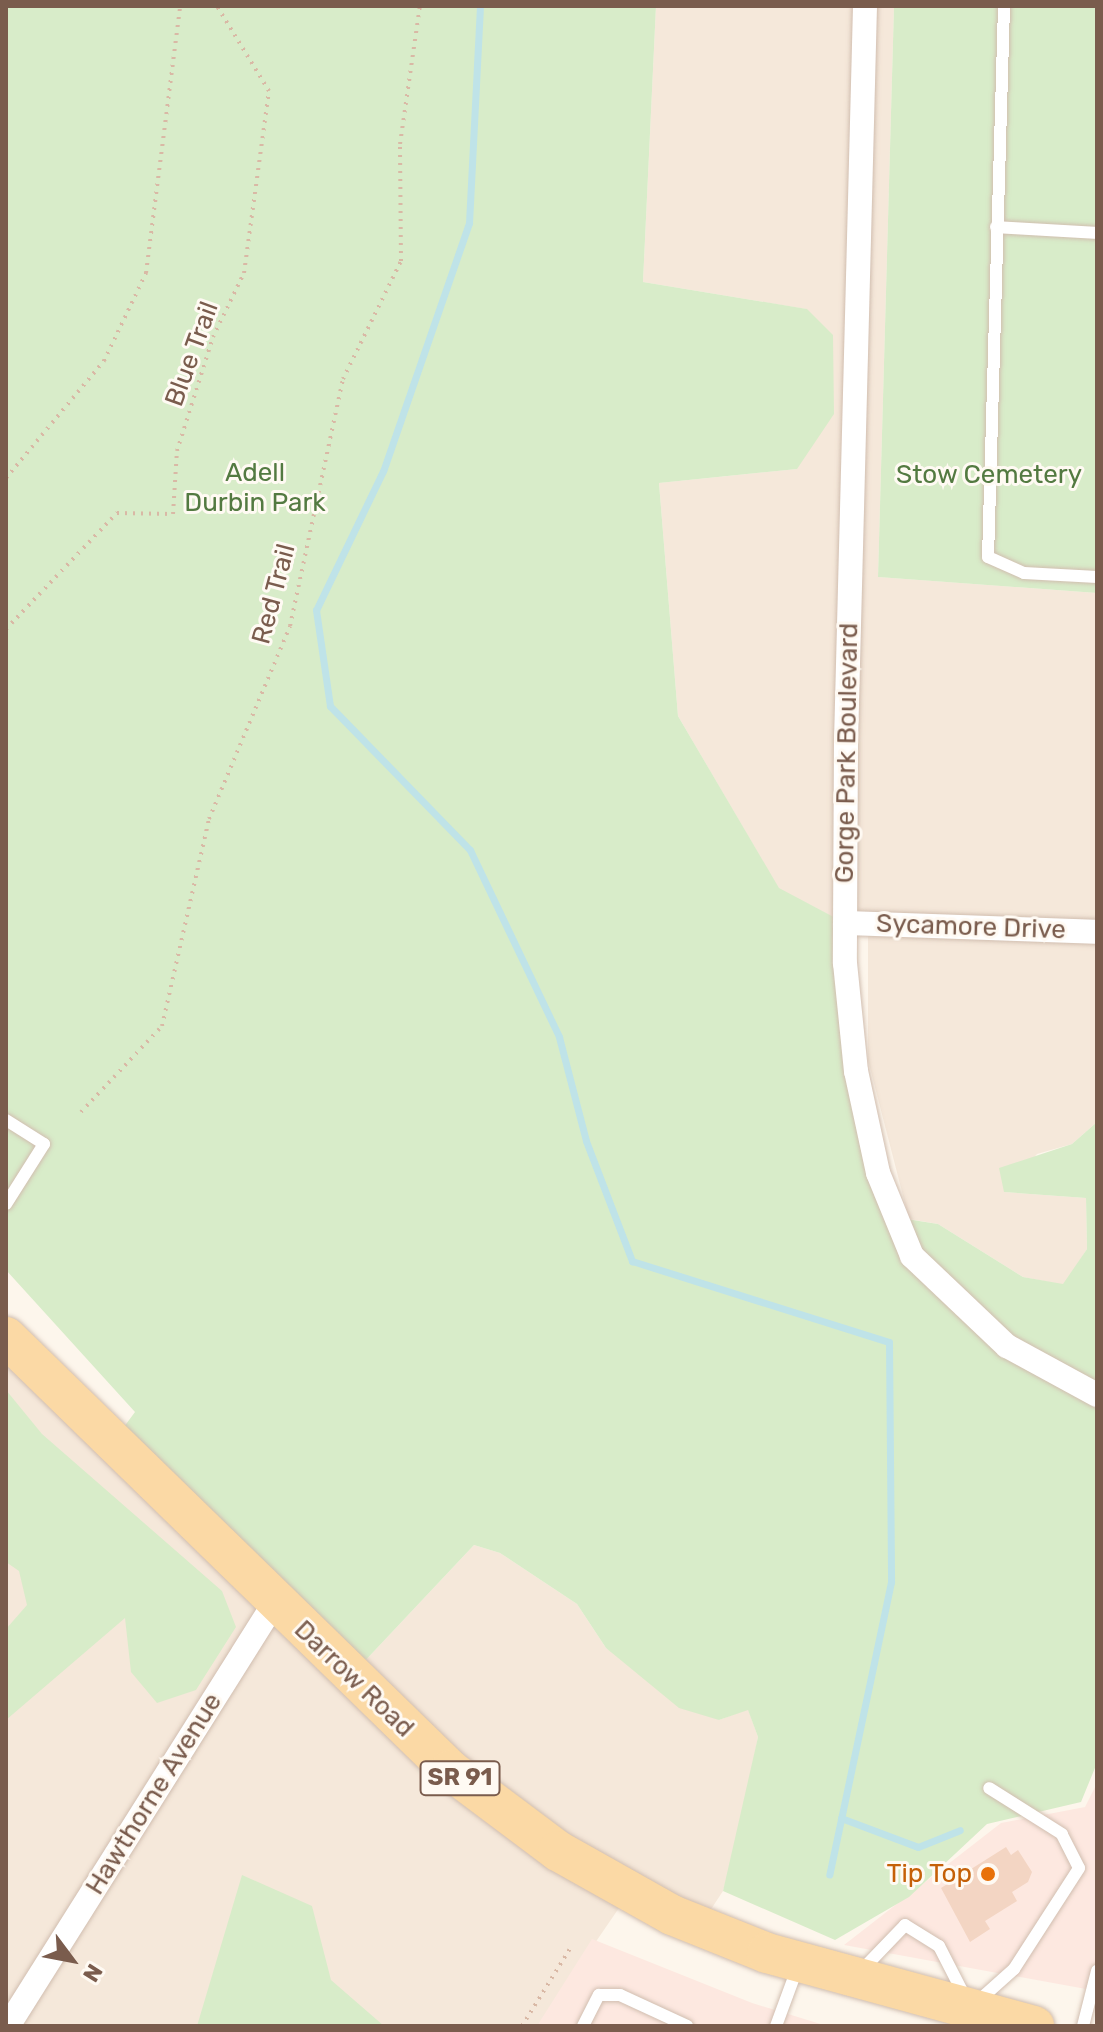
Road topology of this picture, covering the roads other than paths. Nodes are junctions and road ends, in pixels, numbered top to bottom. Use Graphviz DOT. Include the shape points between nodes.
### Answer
graph roads {
  1 [pos="865,6"];
  2 [pos="1004,6"];
  3 [pos="996,227"];
  4 [pos="1097,233"];
  5 [pos="1097,577"];
  6 [pos="845,923"];
  7 [pos="1097,932"];
  8 [pos="6,1120"];
  9 [pos="7,1199"];
  10 [pos="6,1337"];
  11 [pos="1097,1395"];
  12 [pos="274,1603"];
  13 [pos="989,1788"];
  14 [pos="800,1962"];
  15 [pos="1097,1971"];
  16 [pos="855,1977"];
  17 [pos="970,2008"];
  18 [pos="8,2026"];
  19 [pos="583,2026"];
  20 [pos="687,2026"];
  21 [pos="776,2026"];
  22 [pos="1034,2026"];
  23 [pos="1083,2026"];
  1 -- 6 [label="street, Gorge Park Boulevard"];
  2 -- 3 [label="lane"];
  3 -- 4 [label="lane"];
  3 -- 5 [label="lane" via="988,557 1024,573"];
  6 -- 7 [label="street, Sycamore Drive"];
  6 -- 11 [label="street, Gorge Park Boulevard" via="856,1071 878,1173 902,1237 977,1324"];
  8 -- 9 [label="lane" via="44,1144"];
  10 -- 12 [label="main road, Darrow Road / SR 91"];
  12 -- 14 [label="main road, Darrow Road / SR 91" via="450,1770 558,1851 672,1915"];
  12 -- 18 [label="street, Hawthorne Avenue"];
  13 -- 17 [label="lane" via="1062,1834 1079,1868 1014,1969"];
  14 -- 16 [label="main road, Darrow Road / SR 91"];
  14 -- 21 [label="lane"];
  15 -- 23 [label="lane"];
  16 -- 17 [label="main road, Darrow Road / SR 91"];
  16 -- 17 [label="lane" via="905,1925 939,1946"];
  17 -- 22 [label="main road, Darrow Road / SR 91"];
  19 -- 20 [label="lane" via="599,1995 620,1995"];
}
